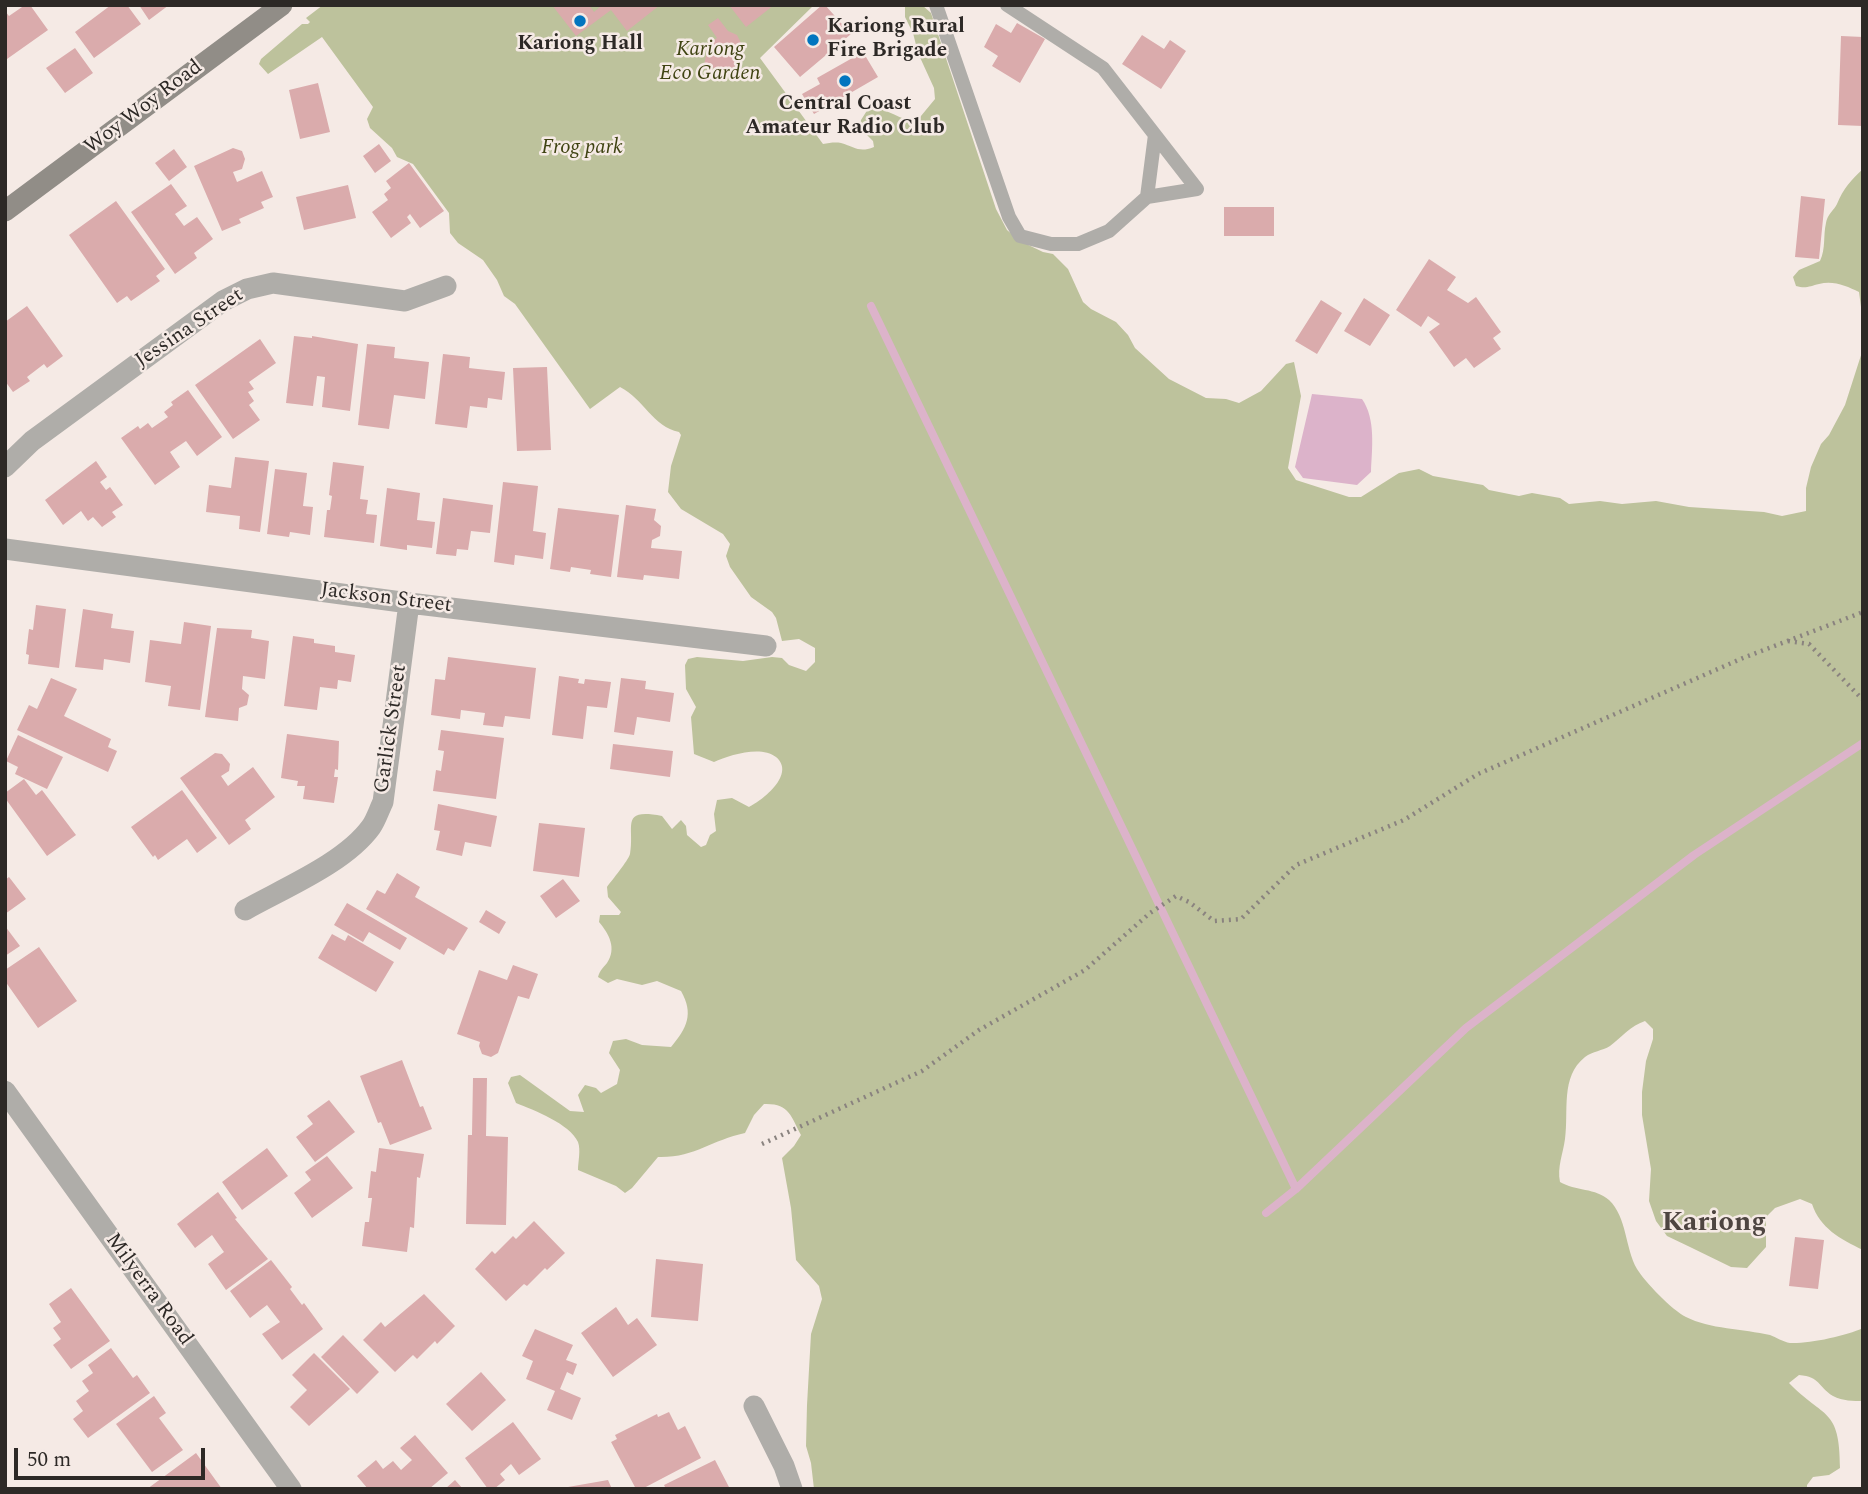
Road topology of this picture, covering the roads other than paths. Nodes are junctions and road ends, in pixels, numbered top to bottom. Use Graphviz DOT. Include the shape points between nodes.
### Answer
graph roads {
  1 [pos="282,5"];
  2 [pos="936,5"];
  3 [pos="1007,5"];
  4 [pos="1155,135"];
  5 [pos="1147,197"];
  6 [pos="5,211"];
  7 [pos="446,286"];
  8 [pos="5,467"];
  9 [pos="5,549"];
  10 [pos="409,603"];
  11 [pos="766,646"];
  12 [pos="246,911"];
  13 [pos="5,1091"];
  14 [pos="754,1406"];
  15 [pos="290,1489"];
  16 [pos="792,1489"];
  1 -- 6 [label="main road, Woy Woy Road"];
  2 -- 5 [label="lane" via="1009,217 1020,236 1051,244 1078,244 1109,231"];
  3 -- 4 [label="lane" via="1103,68"];
  4 -- 5 [label="lane"];
  4 -- 5 [label="lane" via="1197,190"];
  7 -- 8 [label="street, Jessina Street" via="405,301 273,284 247,289 223,301 32,441"];
  9 -- 10 [label="street, Jackson Street"];
  10 -- 11 [label="street, Jackson Street"];
  10 -- 12 [label="street, Garlick Street" via="383,802 372,826 331,862"];
  13 -- 15 [label="street, Milyerra Road"];
  14 -- 16 [label="street"];
}
